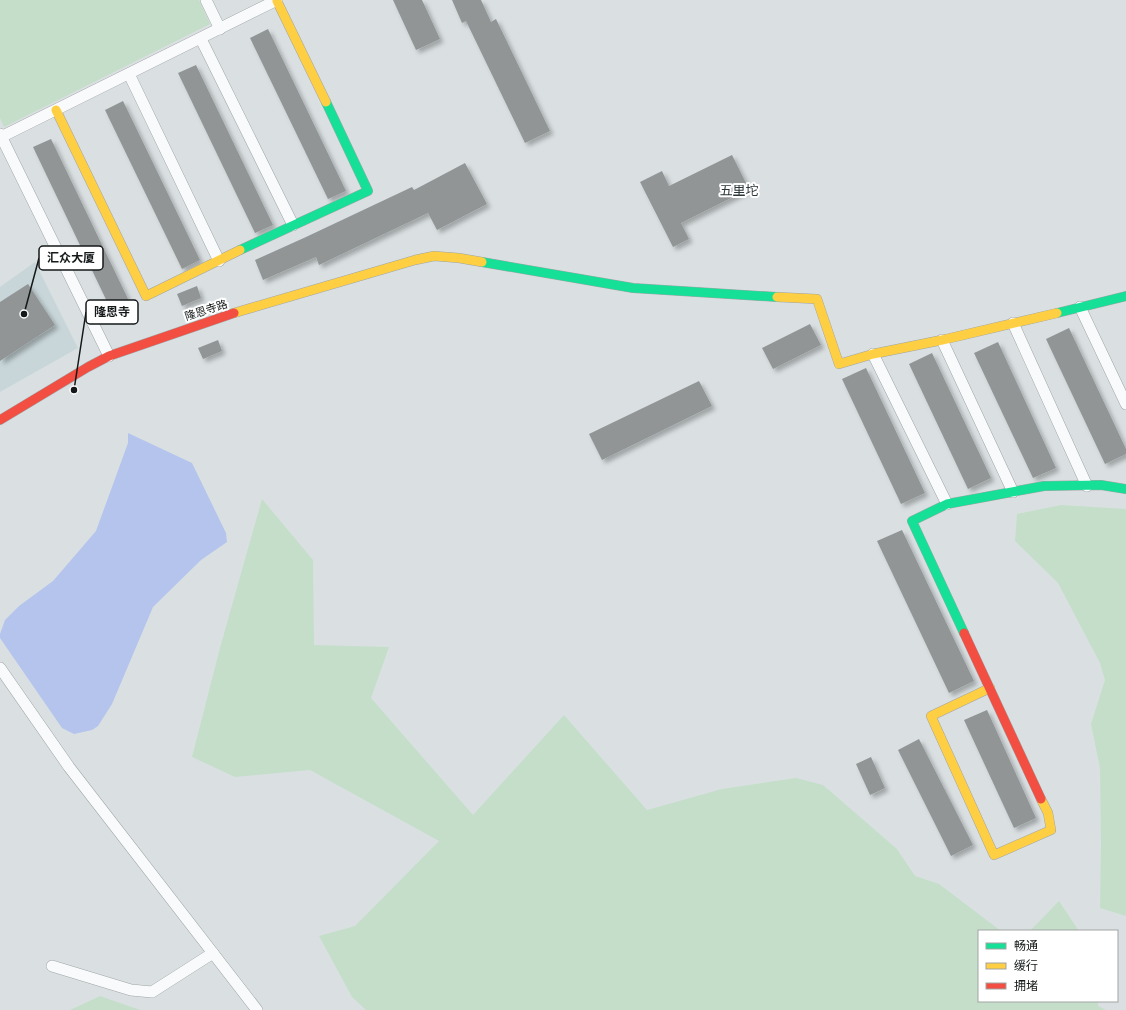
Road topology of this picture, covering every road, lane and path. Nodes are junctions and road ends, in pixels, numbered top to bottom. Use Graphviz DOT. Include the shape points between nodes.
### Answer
graph roads {
  1 [pos="206,0"];
  2 [pos="277,0"];
  3 [pos="220,28"];
  4 [pos="201,39"];
  5 [pos="129,74"];
  6 [pos="56,110"];
  7 [pos="1,136"];
  8 [pos="293,225"];
  9 [pos="219,261"];
  10 [pos="1126,296"];
  11 [pos="1080,307"];
  12 [pos="1013,323"];
  13 [pos="942,340"];
  14 [pos="873,354"];
  15 [pos="109,356"];
  16 [pos="1126,404"];
  17 [pos="0,420"];
  18 [pos="1087,486"];
  19 [pos="1126,488"];
  20 [pos="1013,492"];
  21 [pos="947,504"];
  22 [pos="0,668"];
  23 [pos="990,688"];
  24 [pos="213,953"];
  25 [pos="52,966"];
  26 [pos="257,1010"];
  1 -- 3 [label="street"];
  2 -- 3 [label="street"];
  2 -- 8 [label="street" via="368,191"];
  3 -- 4 [label="street"];
  4 -- 5 [label="street"];
  4 -- 8 [label="street"];
  5 -- 6 [label="street"];
  5 -- 9 [label="street"];
  6 -- 7 [label="street"];
  6 -- 9 [label="street" via="146,296"];
  7 -- 15 [label="street"];
  8 -- 9 [label="street"];
  10 -- 11 [label="street"];
  11 -- 12 [label="street"];
  11 -- 16 [label="street"];
  12 -- 13 [label="street"];
  12 -- 18 [label="street"];
  13 -- 14 [label="street"];
  13 -- 20 [label="street"];
  14 -- 15 [label="street, 隆恩寺路" via="839,364 817,298 632,288 459,258 434,256 250,308"];
  14 -- 21 [label="street"];
  15 -- 17 [label="street, 隆恩寺路" via="88,366"];
  18 -- 19 [label="street"];
  18 -- 20 [label="street" via="1044,486"];
  20 -- 21 [label="street"];
  21 -- 23 [label="street" via="912,521"];
  22 -- 24 [label="street" via="69,767"];
  23 -- 23 [label="street" via="1048,813 1051,830 994,856 931,716"];
  24 -- 25 [label="street" via="152,992 131,990"];
  24 -- 26 [label="street"];
}
